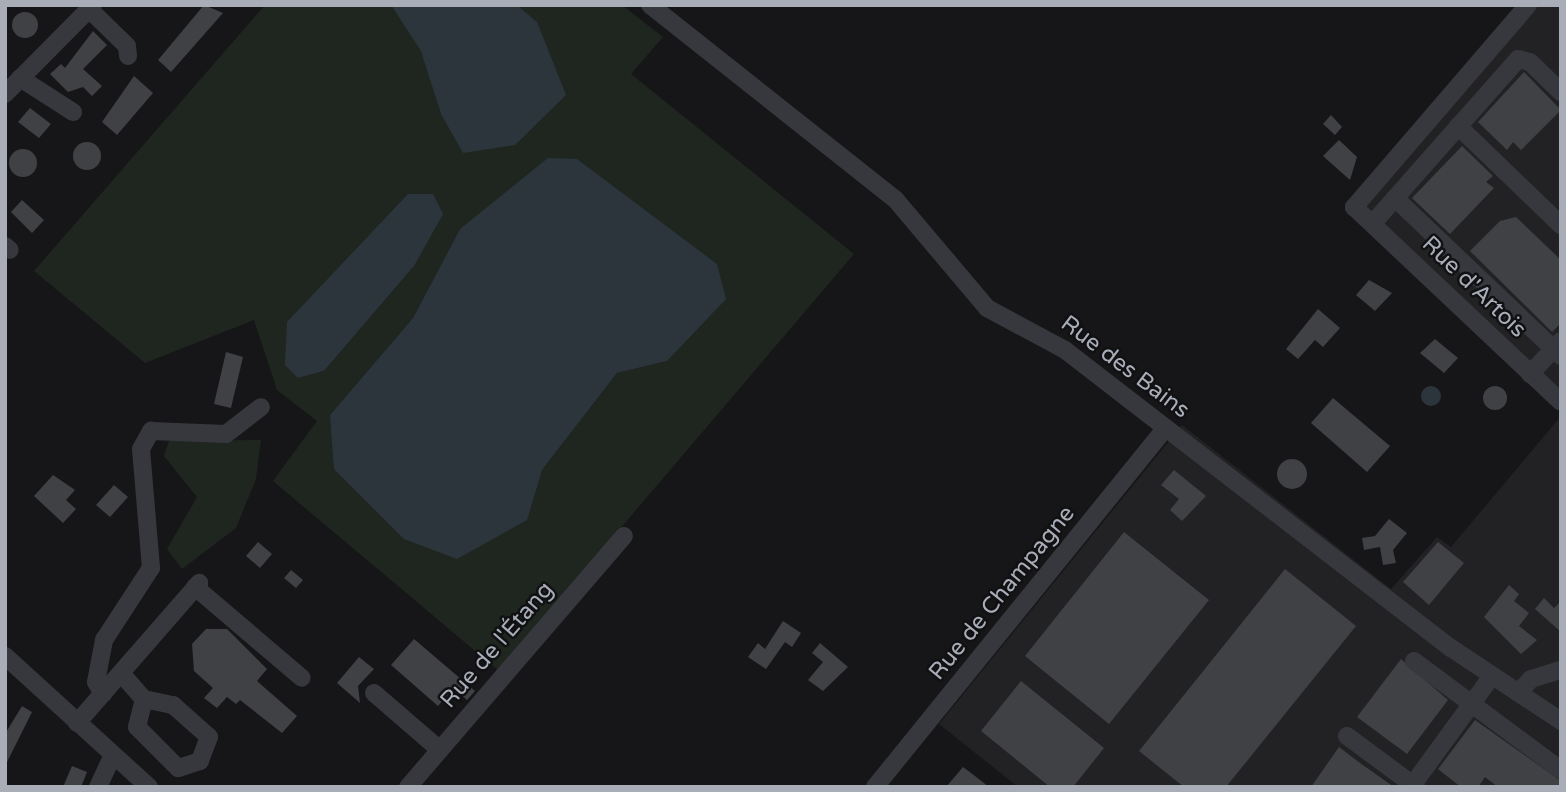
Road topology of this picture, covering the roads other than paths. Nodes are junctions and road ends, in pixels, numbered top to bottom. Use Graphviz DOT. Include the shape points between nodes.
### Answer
graph roads {
  1 [pos="650,5"];
  2 [pos="1528,5"];
  3 [pos="91,7"];
  4 [pos="128,56"];
  5 [pos="20,78"];
  6 [pos="1561,92"];
  7 [pos="5,94"];
  8 [pos="73,112"];
  9 [pos="1458,126"];
  10 [pos="1395,198"];
  11 [pos="1373,223"];
  12 [pos="1561,225"];
  13 [pos="1558,348"];
  14 [pos="1530,374"];
  15 [pos="1561,402"];
  16 [pos="261,407"];
  17 [pos="1166,428"];
  18 [pos="624,536"];
  19 [pos="5,656"];
  20 [pos="1414,661"];
  21 [pos="1561,670"];
  22 [pos="121,673"];
  23 [pos="1492,676"];
  24 [pos="302,678"];
  25 [pos="374,692"];
  26 [pos="1518,693"];
  27 [pos="103,694"];
  28 [pos="144,699"];
  29 [pos="1471,704"];
  30 [pos="1561,721"];
  31 [pos="77,723"];
  32 [pos="1347,736"];
  33 [pos="440,750"];
  34 [pos="113,755"];
  35 [pos="1561,770"];
  36 [pos="1413,786"];
  37 [pos="98,787"];
  38 [pos="149,787"];
  39 [pos="408,787"];
  40 [pos="875,787"];
  1 -- 17 [label="street, Rue des Bains" via="895,199 987,308 1065,350"];
  2 -- 11 [label="street, Rue d'Artois" via="1354,207"];
  3 -- 4 [label="street" via="127,46"];
  3 -- 5 [label="street"];
  5 -- 7 [label="street"];
  5 -- 8 [label="street"];
  6 -- 9 [label="street" via="1530,62 1518,59"];
  9 -- 10 [label="street"];
  9 -- 12 [label="street"];
  10 -- 11 [label="street"];
  10 -- 13 [label="street"];
  11 -- 14 [label="street, Rue d'Artois"];
  13 -- 14 [label="street"];
  14 -- 15 [label="street, Rue d'Artois"];
  16 -- 27 [label="street" via="226,434 151,431 141,449 151,568 104,640 96,682"];
  17 -- 23 [label="street, Rue des Bains"];
  17 -- 40 [label="street, Rue de Champagne"];
  18 -- 33 [label="street, Rue de l'Étang"];
  19 -- 31 [label="street"];
  20 -- 29 [label="street"];
  21 -- 26 [label="street" via="1531,679"];
  22 -- 24 [label="street" via="197,585"];
  22 -- 27 [label="street"];
  22 -- 28 [label="street"];
  23 -- 26 [label="street, Rue des Bains"];
  23 -- 29 [label="street"];
  25 -- 33 [label="street"];
  26 -- 30 [label="street, Rue des Bains"];
  27 -- 31 [label="street"];
  29 -- 35 [label="street"];
  29 -- 36 [label="street"];
  31 -- 34 [label="street"];
  32 -- 36 [label="street"];
  33 -- 39 [label="street, Rue de l'Étang"];
  34 -- 37 [label="street"];
  34 -- 38 [label="street"];
}
